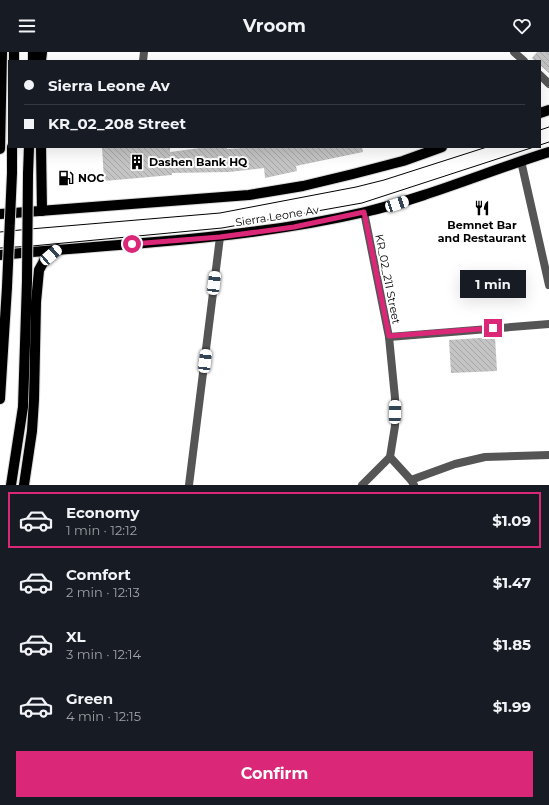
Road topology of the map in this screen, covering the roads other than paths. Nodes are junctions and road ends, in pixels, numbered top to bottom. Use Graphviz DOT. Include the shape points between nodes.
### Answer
graph roads {
  1 [pos="2,52"];
  2 [pos="514,52"];
  3 [pos="523,60"];
  4 [pos="541,77"];
  5 [pos="549,84"];
  6 [pos="12,148"];
  7 [pos="29,148"];
  8 [pos="41,148"];
  9 [pos="439,148"];
  10 [pos="0,149"];
  11 [pos="549,152"];
  12 [pos="521,161"];
  13 [pos="42,211"];
  14 [pos="364,212"];
  15 [pos="0,214"];
  16 [pos="220,237"];
  17 [pos="57,249"];
  18 [pos="0,254"];
  19 [pos="549,285"];
  20 [pos="549,324"];
  21 [pos="389,336"];
  22 [pos="0,398"];
  23 [pos="549,454"];
  24 [pos="390,457"];
  25 [pos="412,482"];
  26 [pos="12,485"];
  27 [pos="24,485"];
  28 [pos="189,485"];
  29 [pos="362,485"];
  1 -- 10 [label="main road"];
  2 -- 3 [label="street"];
  4 -- 5 [label="street"];
  6 -- 22 [label="main road, bridge"];
  7 -- 26 [label="main road, bridge" via="23,407"];
  8 -- 13 [label="main road"];
  9 -- 13 [label="main road" via="353,174 249,195"];
  11 -- 12 [label="main road, Sierra Leone Av"];
  12 -- 14 [label="main road, Sierra Leone Av"];
  12 -- 19 [label="street"];
  13 -- 15 [label="main road"];
  14 -- 16 [label="main road, Sierra Leone Av" via="294,227"];
  14 -- 21 [label="street, KR_02_211 Street"];
  16 -- 17 [label="main road, Sierra Leone Av"];
  16 -- 28 [label="street"];
  17 -- 18 [label="main road, Sierra Leone Av"];
  17 -- 27 [label="main road" via="44,261 39,270 32,430"];
  20 -- 21 [label="street"];
  21 -- 24 [label="street, KR_02_211 Street" via="396,398"];
  23 -- 25 [label="street" via="485,458 455,464"];
  24 -- 25 [label="street"];
  24 -- 29 [label="street"];
}
